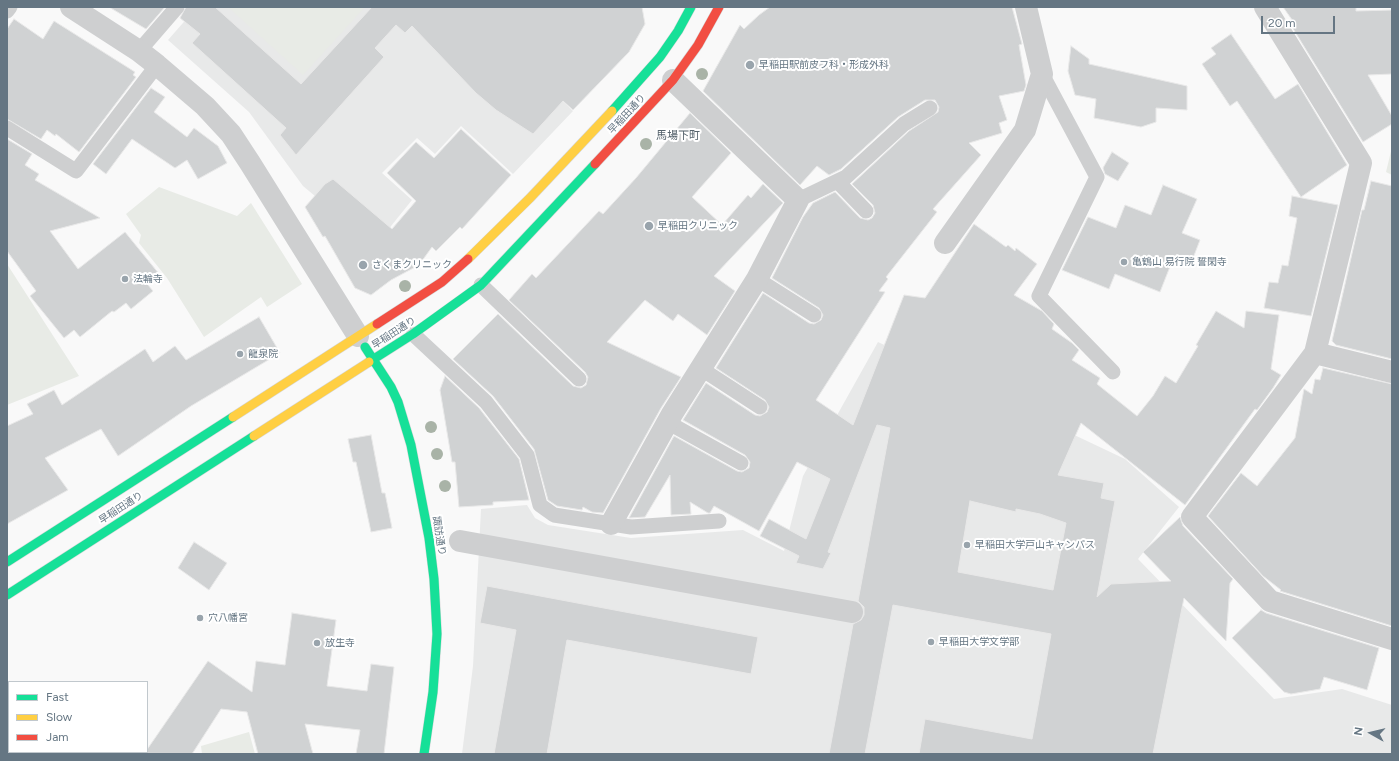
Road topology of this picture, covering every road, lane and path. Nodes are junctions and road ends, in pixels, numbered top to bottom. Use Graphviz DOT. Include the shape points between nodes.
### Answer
graph roads {
  1 [pos="10,7"];
  2 [pos="71,7"];
  3 [pos="177,7"];
  4 [pos="691,7"];
  5 [pos="719,7"];
  6 [pos="1026,7"];
  7 [pos="1265,7"];
  8 [pos="7,11"];
  9 [pos="139,52"];
  10 [pos="157,65"];
  11 [pos="1042,74"];
  12 [pos="673,80"];
  13 [pos="930,108"];
  14 [pos="7,128"];
  15 [pos="838,182"];
  16 [pos="798,200"];
  17 [pos="866,211"];
  18 [pos="945,243"];
  19 [pos="757,279"];
  20 [pos="480,285"];
  21 [pos="814,315"];
  22 [pos="413,334"];
  23 [pos="358,336"];
  24 [pos="1315,353"];
  25 [pos="373,360"];
  26 [pos="700,368"];
  27 [pos="1113,372"];
  28 [pos="1392,372"];
  29 [pos="579,379"];
  30 [pos="760,407"];
  31 [pos="667,422"];
  32 [pos="741,462"];
  33 [pos="719,521"];
  34 [pos="611,524"];
  35 [pos="460,541"];
  36 [pos="7,562"];
  37 [pos="7,595"];
  38 [pos="852,612"];
  39 [pos="1392,639"];
  40 [pos="424,754"];
  1 -- 8 [label="lane"];
  2 -- 9 [label="street"];
  3 -- 9 [label="lane"];
  4 -- 23 [label="main road, 早稲田通り" via="660,57 637,84 468,260 442,282"];
  5 -- 12 [label="main road, 早稲田通り" via="698,45"];
  6 -- 11 [label="street"];
  7 -- 24 [label="street" via="1362,163"];
  9 -- 10 [label="street"];
  10 -- 14 [label="lane" via="76,171"];
  10 -- 23 [label="street" via="205,106 231,134"];
  11 -- 18 [label="street" via="1025,130"];
  11 -- 27 [label="lane" via="1097,177 1039,296"];
  12 -- 16 [label="street"];
  12 -- 20 [label="main road, 早稲田通り"];
  13 -- 15 [label="lane" via="904,124"];
  15 -- 16 [label="lane"];
  15 -- 17 [label="lane"];
  16 -- 19 [label="street"];
  19 -- 21 [label="lane"];
  19 -- 26 [label="street"];
  20 -- 22 [label="main road, 早稲田通り"];
  20 -- 29 [label="lane"];
  22 -- 25 [label="main road, 早稲田通り"];
  22 -- 34 [label="lane" via="486,402 527,456 540,505 554,515"];
  23 -- 25 [label="main road, 諏訪通り"];
  23 -- 36 [label="main road, 早稲田通り"];
  24 -- 28 [label="street"];
  24 -- 39 [label="street" via="1192,517 1270,601"];
  25 -- 37 [label="main road, 早稲田通り"];
  25 -- 40 [label="main road, 諏訪通り" via="391,387 406,425 429,538 437,634 433,692"];
  26 -- 30 [label="lane"];
  26 -- 31 [label="street"];
  31 -- 32 [label="lane"];
  31 -- 34 [label="street"];
  33 -- 34 [label="lane" via="631,527"];
  35 -- 38 [label="street"];
}
